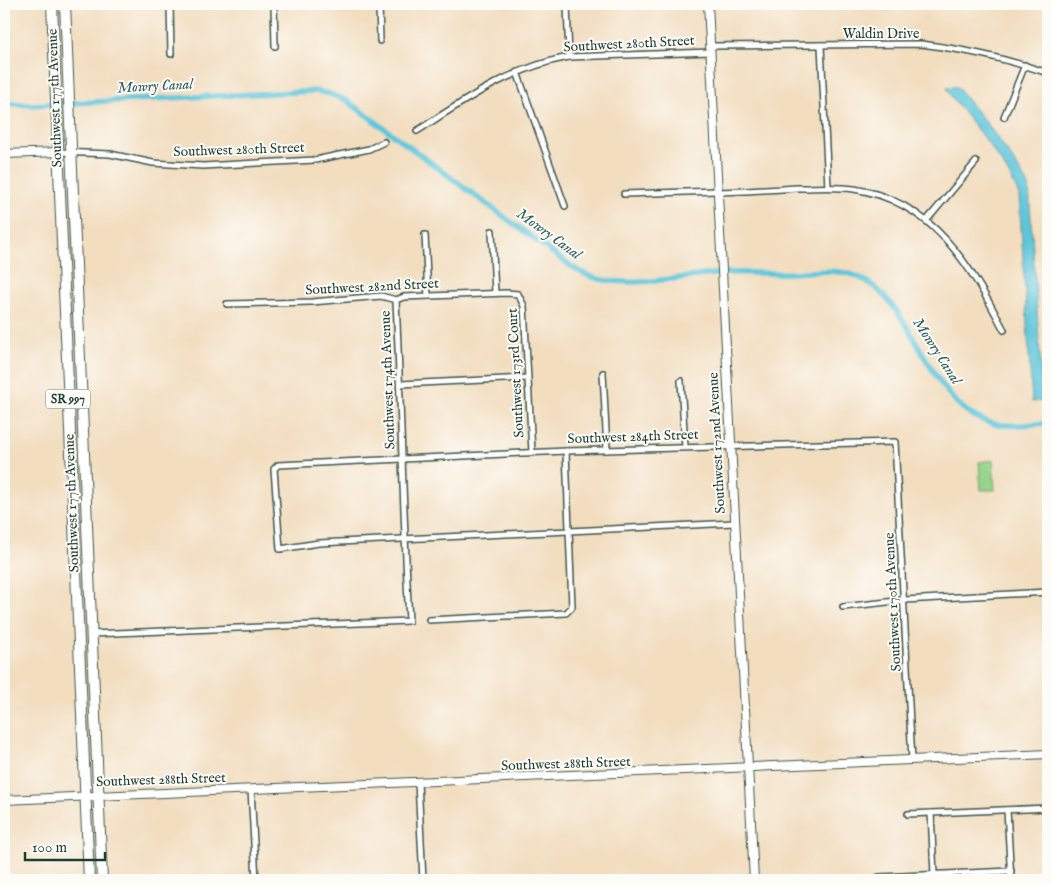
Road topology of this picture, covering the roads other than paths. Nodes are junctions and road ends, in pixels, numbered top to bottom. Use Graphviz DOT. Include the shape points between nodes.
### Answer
graph roads {
  1 [pos="52,4"];
  2 [pos="65,4"];
  3 [pos="170,4"];
  4 [pos="274,4"];
  5 [pos="379,4"];
  6 [pos="567,4"];
  7 [pos="708,4"];
  8 [pos="380,41"];
  9 [pos="275,46"];
  10 [pos="820,46"];
  11 [pos="711,49"];
  12 [pos="171,54"];
  13 [pos="570,57"];
  14 [pos="1025,65"];
  15 [pos="517,72"];
  16 [pos="1048,73"];
  17 [pos="1004,118"];
  18 [pos="417,131"];
  19 [pos="384,142"];
  20 [pos="58,152"];
  21 [pos="4,154"];
  22 [pos="72,154"];
  23 [pos="976,162"];
  24 [pos="828,187"];
  25 [pos="718,191"];
  26 [pos="624,194"];
  27 [pos="565,206"];
  28 [pos="927,220"];
  29 [pos="492,231"];
  30 [pos="425,235"];
  31 [pos="495,293"];
  32 [pos="518,294"];
  33 [pos="428,296"];
  34 [pos="396,300"];
  35 [pos="65,304"];
  36 [pos="227,304"];
  37 [pos="79,321"];
  38 [pos="1004,330"];
  39 [pos="602,373"];
  40 [pos="528,378"];
  41 [pos="681,380"];
  42 [pos="400,384"];
  43 [pos="894,442"];
  44 [pos="731,445"];
  45 [pos="685,447"];
  46 [pos="607,450"];
  47 [pos="566,451"];
  48 [pos="532,452"];
  49 [pos="403,459"];
  50 [pos="734,523"];
  51 [pos="568,531"];
  52 [pos="405,540"];
  53 [pos="1048,592"];
  54 [pos="905,600"];
  55 [pos="843,607"];
  56 [pos="429,620"];
  57 [pos="91,634"];
  58 [pos="1048,754"];
  59 [pos="912,760"];
  60 [pos="748,768"];
  61 [pos="418,782"];
  62 [pos="251,789"];
  63 [pos="98,795"];
  64 [pos="85,796"];
  65 [pos="4,800"];
  66 [pos="1048,808"];
  67 [pos="1007,810"];
  68 [pos="931,813"];
  69 [pos="908,814"];
  70 [pos="1011,871"];
  71 [pos="934,874"];
  72 [pos="89,880"];
  73 [pos="102,880"];
  74 [pos="256,880"];
  75 [pos="423,880"];
  76 [pos="754,880"];
  77 [pos="870,880"];
  78 [pos="1011,880"];
  1 -- 20 [label="highway, Southwest 177th Avenue / SR 997"];
  2 -- 22 [label="highway, Southwest 177th Avenue / SR 997"];
  3 -- 12 [label="street"];
  4 -- 9 [label="street"];
  5 -- 8 [label="street"];
  6 -- 13 [label="street"];
  7 -- 11 [label="street, Southwest 172nd Avenue"];
  10 -- 11 [label="street, Waldin Drive"];
  10 -- 14 [label="street, Waldin Drive" via="865,43 947,47"];
  10 -- 24 [label="street"];
  11 -- 13 [label="street, Southwest 280th Street"];
  11 -- 25 [label="street, Southwest 172nd Avenue"];
  13 -- 15 [label="street, Southwest 280th Street" via="550,60"];
  14 -- 16 [label="street, Waldin Drive"];
  14 -- 17 [label="street"];
  15 -- 18 [label="street, Southwest 280th Street" via="486,86"];
  15 -- 27 [label="street"];
  19 -- 22 [label="street, Southwest 280th Street" via="369,149 315,160 203,166 154,163 110,154"];
  20 -- 21 [label="street, Southwest 280th Street"];
  20 -- 22 [label="street, Southwest 280th Street"];
  20 -- 35 [label="highway, Southwest 177th Avenue / SR 997"];
  22 -- 37 [label="highway, Southwest 177th Avenue / SR 997"];
  23 -- 28 [label="street"];
  24 -- 25 [label="street"];
  24 -- 28 [label="street" via="853,188 881,195"];
  25 -- 26 [label="street"];
  25 -- 44 [label="street, Southwest 172nd Avenue"];
  28 -- 38 [label="street" via="957,250"];
  29 -- 31 [label="street"];
  30 -- 33 [label="street"];
  31 -- 32 [label="street, Southwest 282nd Street"];
  31 -- 33 [label="street, Southwest 282nd Street"];
  32 -- 40 [label="street, Southwest 173rd Court" via="524,306"];
  33 -- 34 [label="street, Southwest 282nd Street"];
  34 -- 36 [label="street, Southwest 282nd Street" via="381,296"];
  34 -- 42 [label="street, Southwest 174th Avenue"];
  35 -- 37 [label="highway"];
  35 -- 64 [label="highway, Southwest 177th Avenue / SR 997"];
  37 -- 57 [label="highway, Southwest 177th Avenue / SR 997"];
  39 -- 46 [label="street"];
  40 -- 42 [label="street"];
  40 -- 48 [label="street, Southwest 173rd Court"];
  41 -- 45 [label="street"];
  42 -- 49 [label="street, Southwest 174th Avenue"];
  43 -- 44 [label="street, Southwest 284th Street"];
  43 -- 54 [label="street, Southwest 170th Avenue"];
  44 -- 45 [label="street, Southwest 284th Street"];
  44 -- 50 [label="street, Southwest 172nd Avenue"];
  45 -- 46 [label="street, Southwest 284th Street"];
  46 -- 47 [label="street, Southwest 284th Street"];
  47 -- 48 [label="street, Southwest 284th Street"];
  47 -- 51 [label="street"];
  48 -- 49 [label="street, Southwest 284th Street"];
  49 -- 52 [label="street, Southwest 174th Avenue"];
  49 -- 52 [label="street, Southwest 284th Street" via="278,465 274,469 280,549 319,543"];
  50 -- 51 [label="street"];
  50 -- 60 [label="street, Southwest 172nd Avenue"];
  51 -- 52 [label="street"];
  51 -- 56 [label="street" via="572,607 566,613"];
  52 -- 57 [label="street, Southwest 174th Avenue" via="409,621"];
  53 -- 54 [label="street"];
  54 -- 55 [label="street"];
  54 -- 59 [label="street, Southwest 170th Avenue"];
  57 -- 63 [label="highway, Southwest 177th Avenue / SR 997"];
  58 -- 59 [label="street, Southwest 288th Street"];
  59 -- 60 [label="street, Southwest 288th Street"];
  60 -- 61 [label="street, Southwest 288th Street"];
  60 -- 76 [label="street, Southwest 172nd Avenue"];
  61 -- 62 [label="street, Southwest 288th Street"];
  61 -- 75 [label="street"];
  62 -- 63 [label="street, Southwest 288th Street"];
  62 -- 74 [label="street"];
  63 -- 64 [label="street, Southwest 288th Street"];
  63 -- 73 [label="highway, Southwest 177th Avenue / SR 997"];
  64 -- 65 [label="street, Southwest 288th Street"];
  64 -- 72 [label="highway, Southwest 177th Avenue / SR 997"];
  66 -- 67 [label="street"];
  67 -- 68 [label="street"];
  67 -- 70 [label="street"];
  68 -- 69 [label="street"];
  68 -- 71 [label="street"];
  70 -- 71 [label="street"];
  70 -- 78 [label="street"];
  71 -- 77 [label="street"];
}
